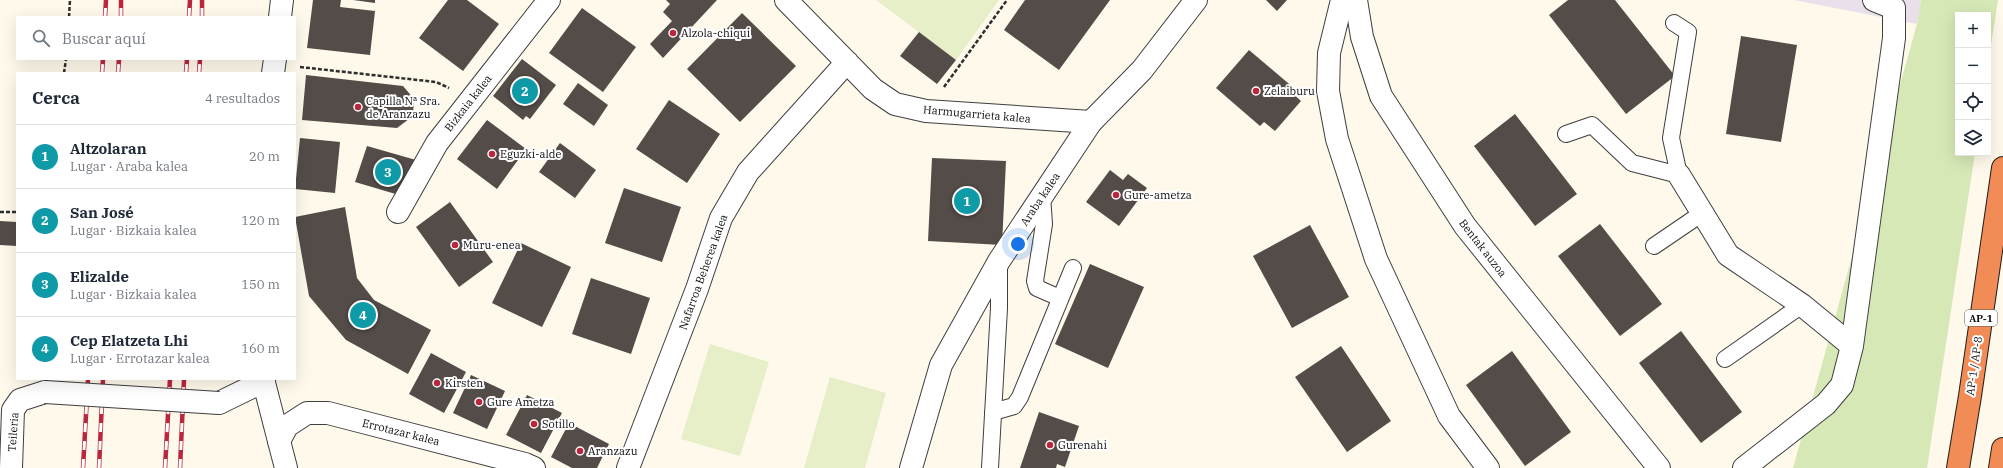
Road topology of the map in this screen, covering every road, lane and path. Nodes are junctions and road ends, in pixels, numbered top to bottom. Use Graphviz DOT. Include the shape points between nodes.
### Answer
graph roads {
  1 [pos="70,0"];
  2 [pos="282,0"];
  3 [pos="549,0"];
  4 [pos="786,0"];
  5 [pos="1007,0"];
  6 [pos="1196,0"];
  7 [pos="1342,0"];
  8 [pos="1356,0"];
  9 [pos="1874,0"];
  10 [pos="69,16"];
  11 [pos="280,16"];
  12 [pos="1674,23"];
  13 [pos="66,60"];
  14 [pos="275,60"];
  15 [pos="847,62"];
  16 [pos="296,66"];
  17 [pos="64,72"];
  18 [pos="273,72"];
  19 [pos="472,98"];
  20 [pos="926,111"];
  21 [pos="1091,122"];
  22 [pos="1566,134"];
  23 [pos="2003,168"];
  24 [pos="1679,175"];
  25 [pos="1042,196"];
  26 [pos="0,212"];
  27 [pos="16,212"];
  28 [pos="398,212"];
  29 [pos="1701,214"];
  30 [pos="1654,246"];
  31 [pos="999,261"];
  32 [pos="1073,268"];
  33 [pos="1060,298"];
  34 [pos="1802,305"];
  35 [pos="1852,346"];
  36 [pos="1725,359"];
  37 [pos="264,380"];
  38 [pos="993,412"];
  39 [pos="279,440"];
  40 [pos="2003,449"];
  41 [pos="11,468"];
  42 [pos="286,468"];
  43 [pos="534,468"];
  44 [pos="628,468"];
  45 [pos="911,468"];
  46 [pos="990,468"];
  47 [pos="1488,468"];
  48 [pos="1659,468"];
  49 [pos="1744,468"];
  50 [pos="1958,468"];
  51 [pos="2000,468"];
  1 -- 10 [label="path"];
  2 -- 11 [label="street"];
  3 -- 19 [label="street, Bizkaia kalea"];
  4 -- 15 [label="street, Harmugarrieta kalea"];
  5 -- 20 [label="path"];
  6 -- 21 [label="street, Araba kalea" via="1142,70"];
  7 -- 47 [label="street" via="1329,53 1328,91 1337,138 1376,259 1448,416"];
  8 -- 48 [label="street, Bentak auzoa" via="1362,37 1381,96 1465,226"];
  9 -- 35 [label="street" via="1894,8 1894,38"];
  12 -- 24 [label="lane" via="1688,32 1671,138"];
  13 -- 17 [label="path"];
  14 -- 18 [label="street"];
  15 -- 20 [label="street, Harmugarrieta kalea" via="873,89 895,104"];
  15 -- 44 [label="street, Nafarroa Beherea kalea" via="748,172 721,218 697,289"];
  16 -- 19 [label="path" via="436,82"];
  19 -- 28 [label="street, Bizkaia kalea" via="437,143"];
  20 -- 21 [label="street, Harmugarrieta kalea"];
  21 -- 25 [label="street, Araba kalea"];
  22 -- 24 [label="lane" via="1592,125 1632,163"];
  23 -- 50 [label="highway, AP-1 / AP-8 / AP-1"];
  24 -- 29 [label="street"];
  25 -- 31 [label="street, Araba kalea"];
  25 -- 33 [label="lane" via="1044,224 1035,281 1038,288"];
  26 -- 27 [label="path"];
  29 -- 30 [label="lane"];
  29 -- 34 [label="street" via="1728,255"];
  31 -- 38 [label="lane"];
  31 -- 45 [label="street, Araba kalea" via="941,365"];
  32 -- 33 [label="lane"];
  33 -- 38 [label="lane" via="1020,397 1014,406"];
  34 -- 35 [label="street"];
  34 -- 36 [label="lane"];
  35 -- 49 [label="street" via="1842,385 1826,404"];
  37 -- 39 [label="street"];
  37 -- 41 [label="street, Teileria, bridge" via="219,403 45,392 20,400 13,410"];
  38 -- 46 [label="lane"];
  39 -- 42 [label="street"];
  39 -- 43 [label="street, Errotazar kalea" via="287,426 306,413 328,413"];
  40 -- 51 [label="highway"];
}
